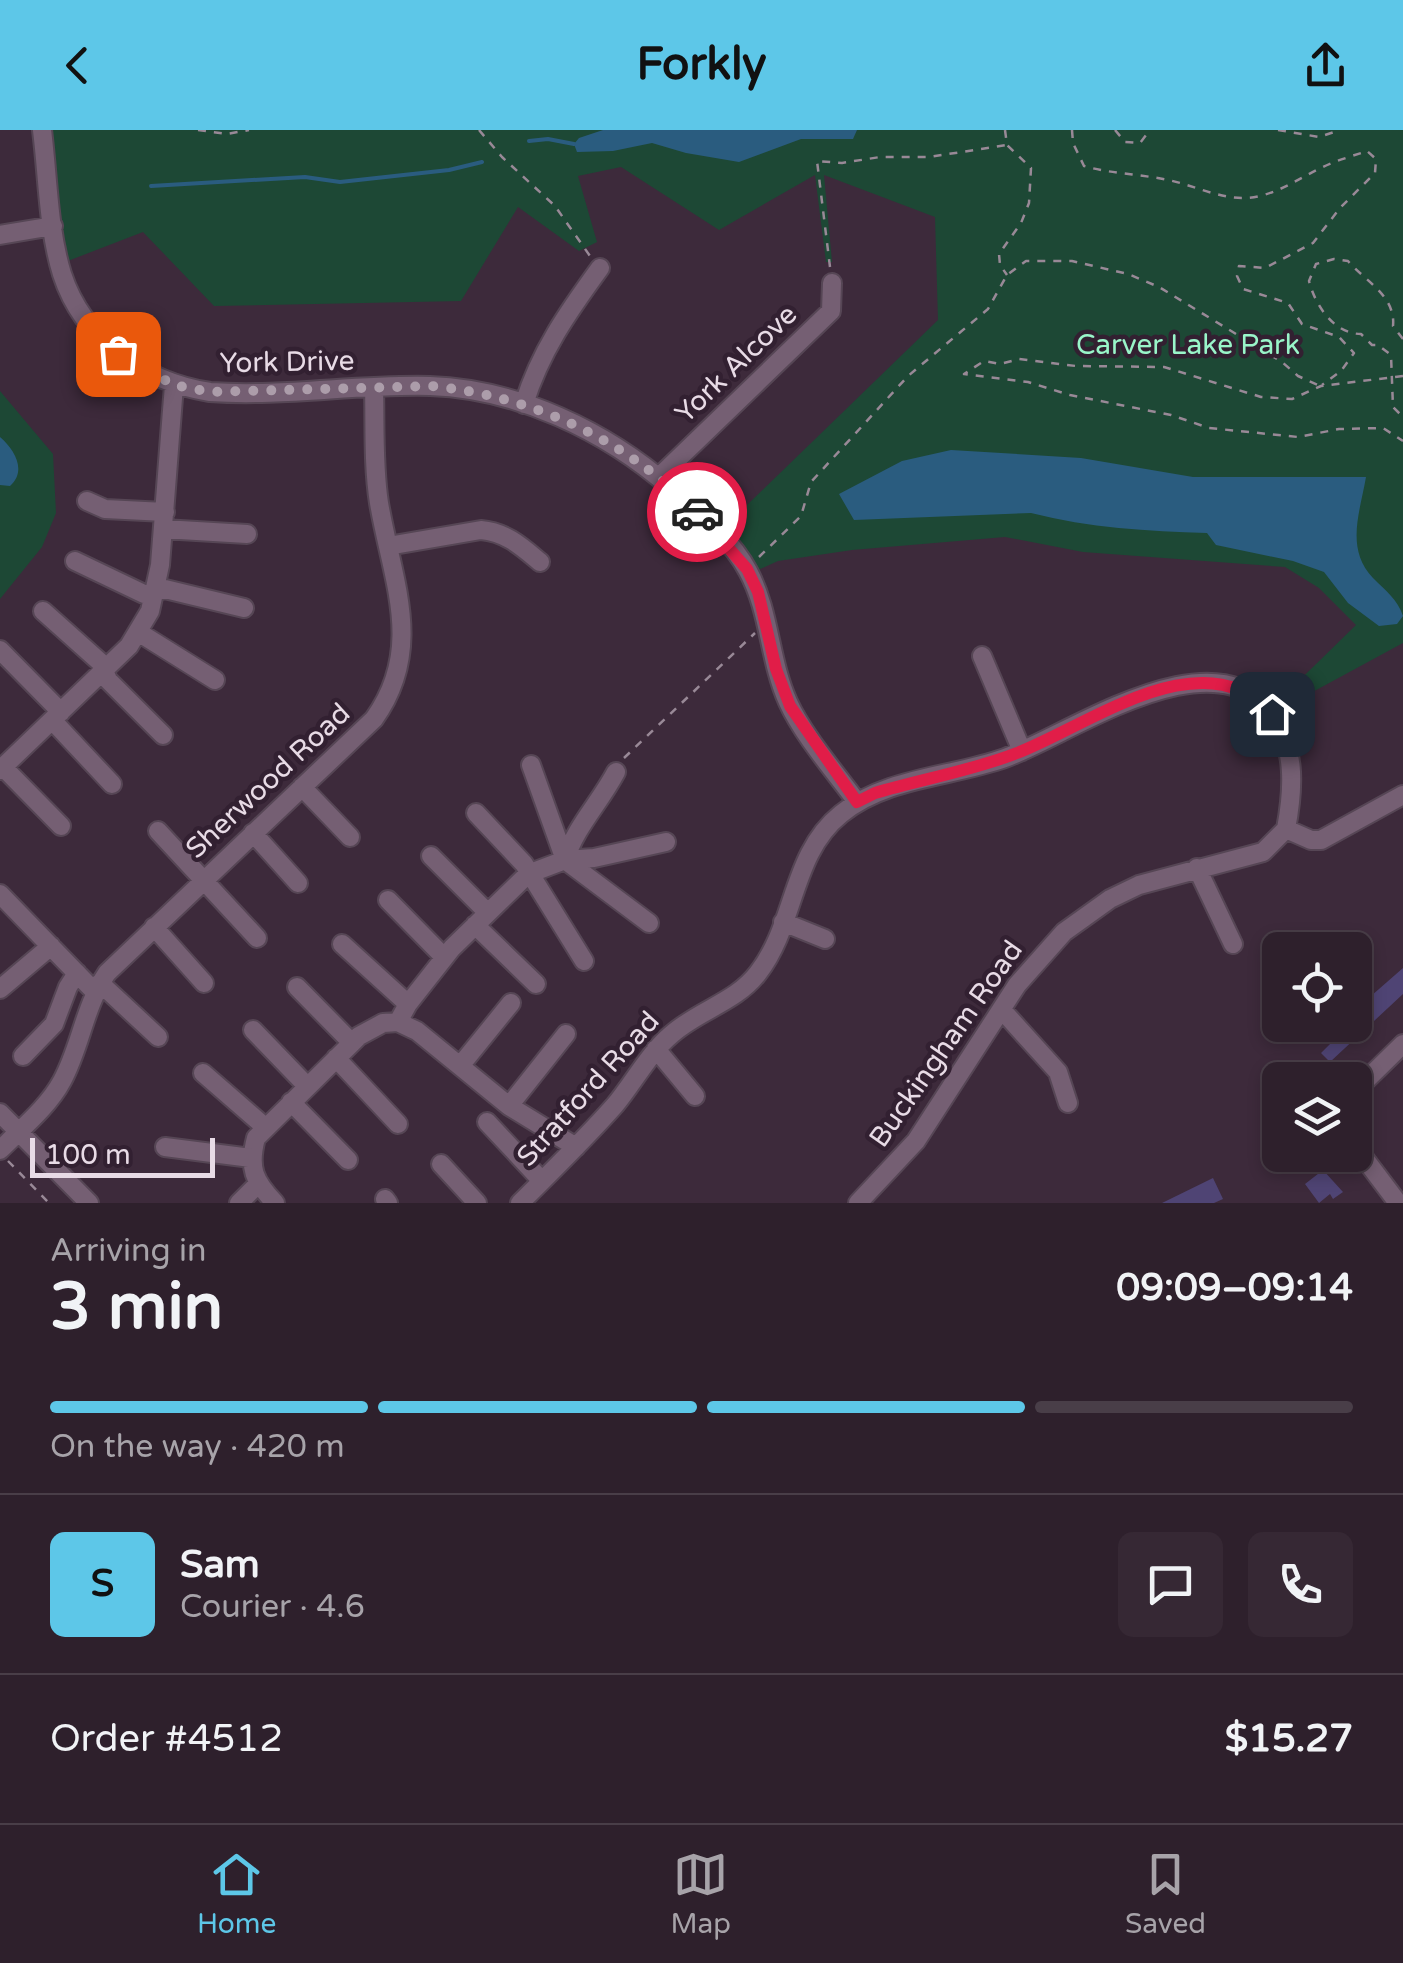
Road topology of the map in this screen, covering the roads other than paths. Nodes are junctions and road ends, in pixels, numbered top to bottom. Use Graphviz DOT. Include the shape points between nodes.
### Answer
graph roads {
  1 [pos="42,130"];
  2 [pos="53,226"];
  3 [pos="0,236"];
  4 [pos="600,268"];
  5 [pos="832,283"];
  6 [pos="174,385"];
  7 [pos="374,387"];
  8 [pos="524,404"];
  9 [pos="658,477"];
  10 [pos="87,501"];
  11 [pos="164,521"];
  12 [pos="247,534"];
  13 [pos="388,546"];
  14 [pos="76,560"];
  15 [pos="540,562"];
  16 [pos="156,590"];
  17 [pos="244,608"];
  18 [pos="43,611"];
  19 [pos="138,632"];
  20 [pos="0,650"];
  21 [pos="982,656"];
  22 [pos="104,670"];
  23 [pos="215,680"];
  24 [pos="56,716"];
  25 [pos="163,735"];
  26 [pos="1022,751"];
  27 [pos="4,760"];
  28 [pos="531,765"];
  29 [pos="616,772"];
  30 [pos="112,784"];
  31 [pos="302,787"];
  32 [pos="1403,795"];
  33 [pos="857,802"];
  34 [pos="476,813"];
  35 [pos="61,826"];
  36 [pos="1286,829"];
  37 [pos="158,831"];
  38 [pos="253,834"];
  39 [pos="350,838"];
  40 [pos="666,842"];
  41 [pos="432,856"];
  42 [pos="565,860"];
  43 [pos="1197,868"];
  44 [pos="528,874"];
  45 [pos="204,880"];
  46 [pos="298,883"];
  47 [pos="0,894"];
  48 [pos="388,900"];
  49 [pos="481,919"];
  50 [pos="783,922"];
  51 [pos="649,923"];
  52 [pos="154,927"];
  53 [pos="256,938"];
  54 [pos="825,939"];
  55 [pos="342,944"];
  56 [pos="1233,944"];
  57 [pos="51,946"];
  58 [pos="444,958"];
  59 [pos="584,961"];
  60 [pos="77,974"];
  61 [pos="204,983"];
  62 [pos="536,984"];
  63 [pos="97,987"];
  64 [pos="298,987"];
  65 [pos="0,990"];
  66 [pos="511,1003"];
  67 [pos="408,1004"];
  68 [pos="1002,1010"];
  69 [pos="398,1022"];
  70 [pos="253,1030"];
  71 [pos="566,1034"];
  72 [pos="158,1037"];
  73 [pos="352,1043"];
  74 [pos="1403,1044"];
  75 [pos="656,1049"];
  76 [pos="22,1056"];
  77 [pos="336,1058"];
  78 [pos="460,1066"];
  79 [pos="203,1073"];
  80 [pos="1372,1074"];
  81 [pos="307,1086"];
  82 [pos="695,1096"];
  83 [pos="291,1102"];
  84 [pos="1068,1104"];
  85 [pos="509,1106"];
  86 [pos="0,1112"];
  87 [pos="487,1122"];
  88 [pos="398,1124"];
  89 [pos="265,1126"];
  90 [pos="18,1131"];
  91 [pos="576,1147"];
  92 [pos="165,1148"];
  93 [pos="0,1151"];
  94 [pos="251,1158"];
  95 [pos="348,1160"];
  96 [pos="441,1164"];
  97 [pos="1372,1169"];
  98 [pos="542,1180"];
  99 [pos="258,1184"];
  100 [pos="869,1199"];
  101 [pos="89,1203"];
  102 [pos="239,1203"];
  103 [pos="275,1203"];
  104 [pos="477,1203"];
  105 [pos="520,1203"];
  106 [pos="1398,1203"];
  1 -- 2 [label="street, York Drive"];
  2 -- 3 [label="street"];
  2 -- 6 [label="street, York Drive" via="62,273 85,320 118,354"];
  4 -- 8 [label="street" via="554,332"];
  5 -- 9 [label="street, York Alcove" via="832,311"];
  6 -- 7 [label="street, York Drive" via="230,393"];
  6 -- 11 [label="street"];
  7 -- 8 [label="street, York Drive" via="461,389"];
  7 -- 13 [label="street, Sherwood Road" via="376,472"];
  8 -- 9 [label="street, York Drive" via="602,437"];
  9 -- 33 [label="street, York Drive" via="747,569 790,706"];
  10 -- 11 [label="street"];
  11 -- 12 [label="street"];
  11 -- 16 [label="street"];
  13 -- 15 [label="street" via="493,531"];
  13 -- 31 [label="street, Sherwood Road" via="402,614 395,682 374,719"];
  14 -- 16 [label="street" via="144,594"];
  16 -- 17 [label="street"];
  16 -- 19 [label="street"];
  18 -- 22 [label="street"];
  19 -- 22 [label="street"];
  19 -- 23 [label="street"];
  20 -- 24 [label="street"];
  21 -- 26 [label="street"];
  22 -- 24 [label="street"];
  22 -- 25 [label="street"];
  24 -- 27 [label="street"];
  24 -- 30 [label="street"];
  26 -- 33 [label="street, Stratford Road"];
  26 -- 36 [label="street, Stratford Road" via="1150,692 1203,684 1242,690 1281,729 1292,782"];
  27 -- 35 [label="street"];
  28 -- 42 [label="street"];
  29 -- 42 [label="street" via="573,835"];
  31 -- 38 [label="street, Sherwood Road"];
  31 -- 39 [label="street"];
  32 -- 36 [label="street" via="1321,840"];
  33 -- 50 [label="street, Stratford Road" via="815,842"];
  34 -- 44 [label="street"];
  36 -- 43 [label="street, Buckingham Road" via="1263,852"];
  37 -- 45 [label="street"];
  38 -- 45 [label="street, Sherwood Road"];
  38 -- 46 [label="street"];
  40 -- 42 [label="street"];
  41 -- 49 [label="street"];
  42 -- 44 [label="street"];
  42 -- 51 [label="street"];
  43 -- 56 [label="street"];
  43 -- 68 [label="street, Buckingham Road" via="1139,885 1087,914 1046,949"];
  44 -- 49 [label="street"];
  44 -- 59 [label="street"];
  45 -- 52 [label="street, Sherwood Road"];
  45 -- 53 [label="street"];
  47 -- 57 [label="street"];
  48 -- 58 [label="street"];
  49 -- 58 [label="street"];
  49 -- 62 [label="street"];
  50 -- 54 [label="street"];
  50 -- 75 [label="street, Stratford Road" via="749,984"];
  52 -- 61 [label="street"];
  52 -- 63 [label="street, Sherwood Road"];
  55 -- 67 [label="street"];
  57 -- 60 [label="street"];
  57 -- 65 [label="street"];
  58 -- 67 [label="street"];
  60 -- 63 [label="street"];
  60 -- 76 [label="street" via="54,1024"];
  63 -- 72 [label="street"];
  63 -- 90 [label="street, Sherwood Road" via="63,1080"];
  64 -- 73 [label="street"];
  66 -- 78 [label="street"];
  67 -- 69 [label="street"];
  68 -- 84 [label="street" via="1058,1072"];
  68 -- 100 [label="street, Buckingham Road"];
  69 -- 73 [label="street" via="369,1028"];
  69 -- 78 [label="street"];
  70 -- 81 [label="street"];
  71 -- 85 [label="street"];
  73 -- 77 [label="street"];
  74 -- 80 [label="street"];
  75 -- 82 [label="street"];
  75 -- 91 [label="street, Stratford Road"];
  77 -- 81 [label="street"];
  77 -- 88 [label="street"];
  78 -- 85 [label="street"];
  79 -- 89 [label="street"];
  81 -- 83 [label="street"];
  83 -- 89 [label="street"];
  83 -- 95 [label="street"];
  85 -- 91 [label="street"];
  86 -- 90 [label="street"];
  87 -- 98 [label="street"];
  89 -- 94 [label="street"];
  90 -- 93 [label="street, Sherwood Road"];
  90 -- 101 [label="street"];
  91 -- 98 [label="street, Stratford Road"];
  92 -- 94 [label="street"];
  94 -- 99 [label="street"];
  96 -- 104 [label="street"];
  97 -- 106 [label="street"];
  98 -- 105 [label="street, Stratford Road"];
  99 -- 102 [label="street"];
  99 -- 103 [label="street"];
}
